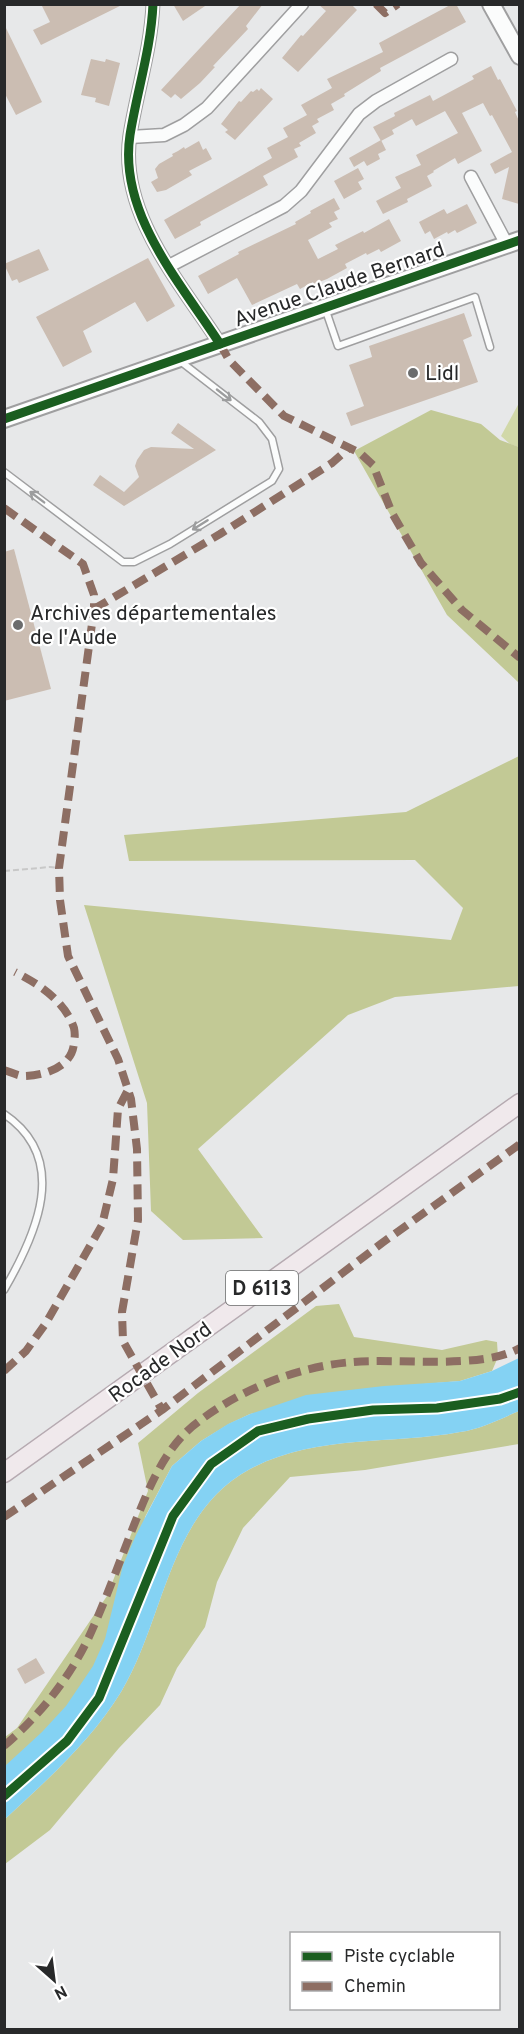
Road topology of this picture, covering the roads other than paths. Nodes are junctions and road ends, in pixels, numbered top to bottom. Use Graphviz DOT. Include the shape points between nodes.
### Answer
graph roads {
  1 [pos="153,4"];
  2 [pos="302,4"];
  3 [pos="491,4"];
  4 [pos="519,56"];
  5 [pos="451,59"];
  6 [pos="130,136"];
  7 [pos="471,177"];
  8 [pos="515,243"];
  9 [pos="168,266"];
  10 [pos="325,308"];
  11 [pos="219,344"];
  12 [pos="490,347"];
  13 [pos="178,358"];
  14 [pos="4,419"];
  15 [pos="4,472"];
  16 [pos="519,1103"];
  17 [pos="4,1114"];
  18 [pos="4,1290"];
  19 [pos="4,1473"];
  1 -- 6 [label="street" via="152,32"];
  2 -- 6 [label="street" via="207,108 164,135"];
  3 -- 4 [label="street"];
  5 -- 9 [label="street" via="359,114 301,191 284,206"];
  6 -- 9 [label="street" via="129,168 135,199"];
  7 -- 8 [label="street, Avenue Claude Bernard"];
  8 -- 10 [label="street, Avenue Claude Bernard"];
  9 -- 11 [label="street"];
  10 -- 11 [label="street, Avenue Claude Bernard"];
  10 -- 12 [label="lane" via="338,346 475,297"];
  11 -- 13 [label="street, Avenue Claude Bernard"];
  13 -- 14 [label="street, Avenue Claude Bernard"];
  13 -- 15 [label="lane, one-way" via="259,422 272,439 279,469 272,481 170,544 134,562 123,562"];
  16 -- 19 [label="main road, Rocade Nord / D 6113"];
  17 -- 18 [label="lane" via="32,1140 43,1170 42,1205 21,1262"];
}
